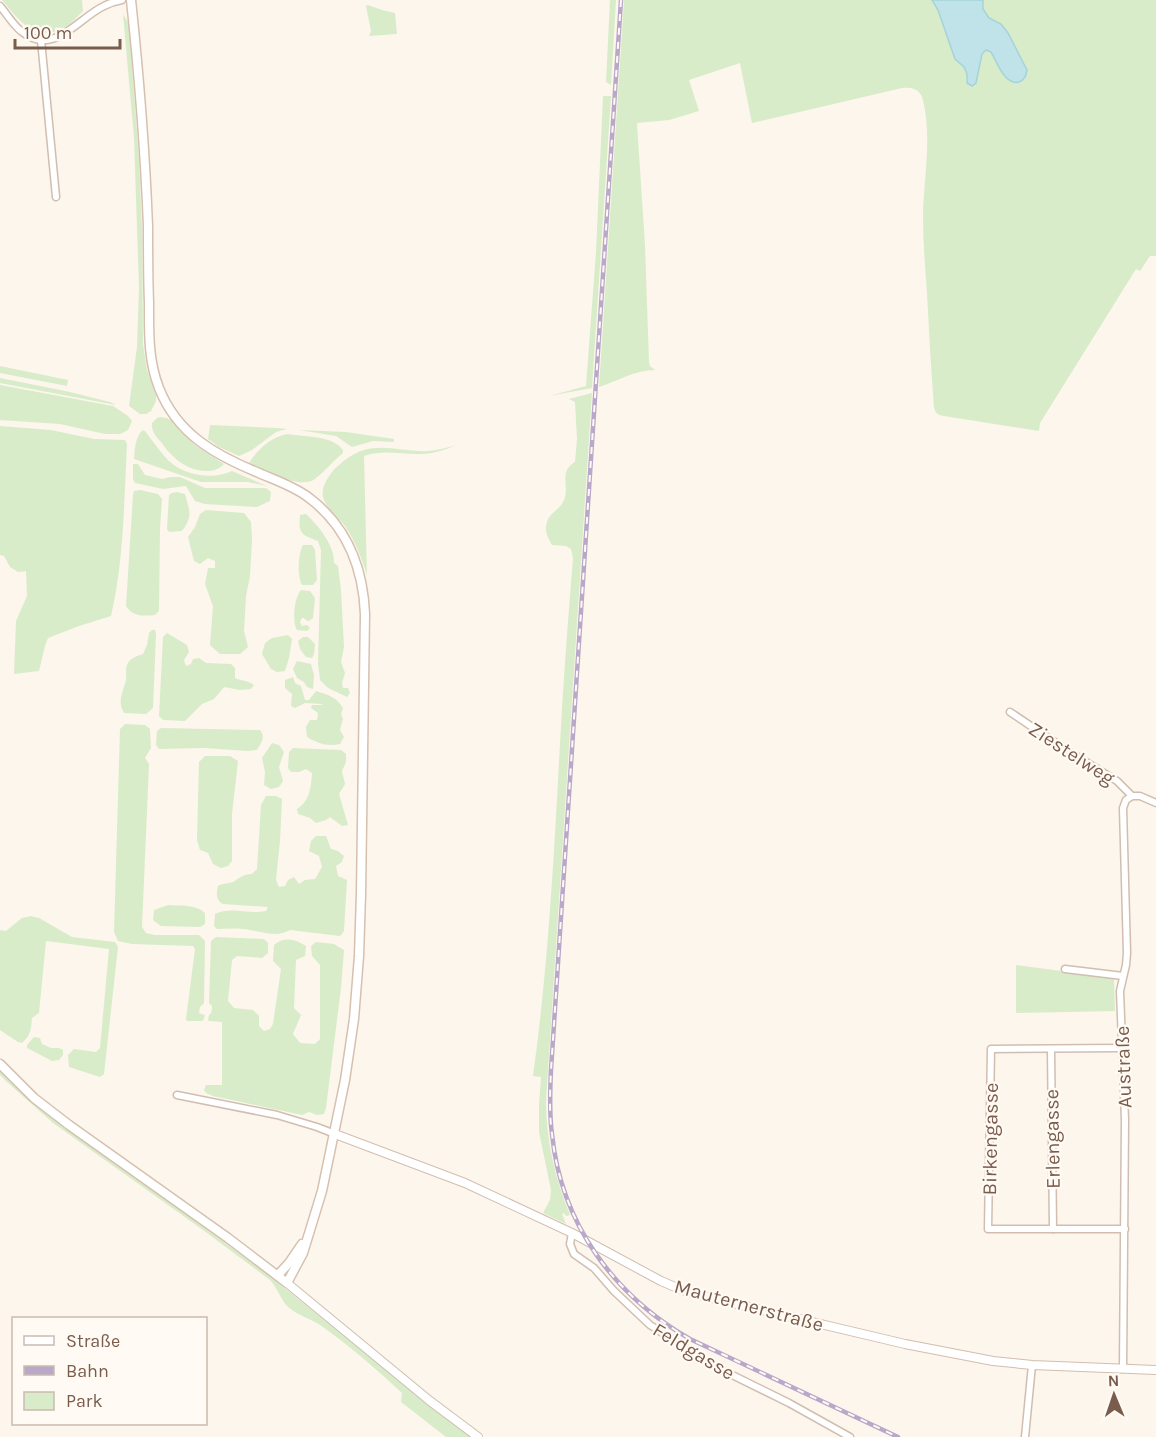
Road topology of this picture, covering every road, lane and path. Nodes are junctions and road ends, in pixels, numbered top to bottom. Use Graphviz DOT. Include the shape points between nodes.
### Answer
graph roads {
  1 [pos="122,0"];
  2 [pos="131,0"];
  3 [pos="0,6"];
  4 [pos="41,40"];
  5 [pos="56,197"];
  6 [pos="1010,712"];
  7 [pos="1132,796"];
  8 [pos="1156,802"];
  9 [pos="1065,969"];
  10 [pos="1123,976"];
  11 [pos="1121,1048"];
  12 [pos="1052,1049"];
  13 [pos="0,1064"];
  14 [pos="177,1095"];
  15 [pos="335,1134"];
  16 [pos="1053,1229"];
  17 [pos="1125,1229"];
  18 [pos="310,1230"];
  19 [pos="572,1233"];
  20 [pos="278,1275"];
  21 [pos="287,1283"];
  22 [pos="1032,1365"];
  23 [pos="1123,1369"];
  24 [pos="1156,1370"];
  25 [pos="478,1437"];
  26 [pos="850,1437"];
  27 [pos="1025,1437"];
  1 -- 4 [label="street" via="103,6 56,38"];
  2 -- 15 [label="main road" via="145,159 149,344 159,388 168,406 200,442 308,497 327,515 351,547 364,592 359,956"];
  3 -- 4 [label="street" via="23,33"];
  4 -- 5 [label="street"];
  6 -- 7 [label="street, Ziestelweg" via="1117,781"];
  7 -- 8 [label="street"];
  7 -- 10 [label="street, Austraße" via="1123,808 1127,953"];
  9 -- 10 [label="street"];
  10 -- 11 [label="street, Austraße"];
  11 -- 12 [label="street"];
  11 -- 17 [label="street, Austraße"];
  12 -- 16 [label="street, Erlengasse"];
  12 -- 16 [label="street, Birkengasse" via="991,1049 988,1229"];
  13 -- 20 [label="main road" via="69,1125"];
  14 -- 15 [label="street" via="277,1115"];
  15 -- 18 [label="main road"];
  15 -- 19 [label="street, Mauternerstraße" via="465,1183"];
  16 -- 17 [label="street"];
  17 -- 23 [label="street, Austraße"];
  18 -- 20 [label="main road"];
  18 -- 21 [label="main road"];
  19 -- 22 [label="street, Mauternerstraße" via="682,1290 938,1351"];
  19 -- 26 [label="street, Feldgasse" via="570,1244 574,1254 594,1268 650,1325 714,1366"];
  20 -- 21 [label="main road"];
  21 -- 25 [label="street"];
  22 -- 23 [label="street, Mauternerstraße"];
  22 -- 27 [label="street"];
  23 -- 24 [label="street, Mauternerstraße"];
}
